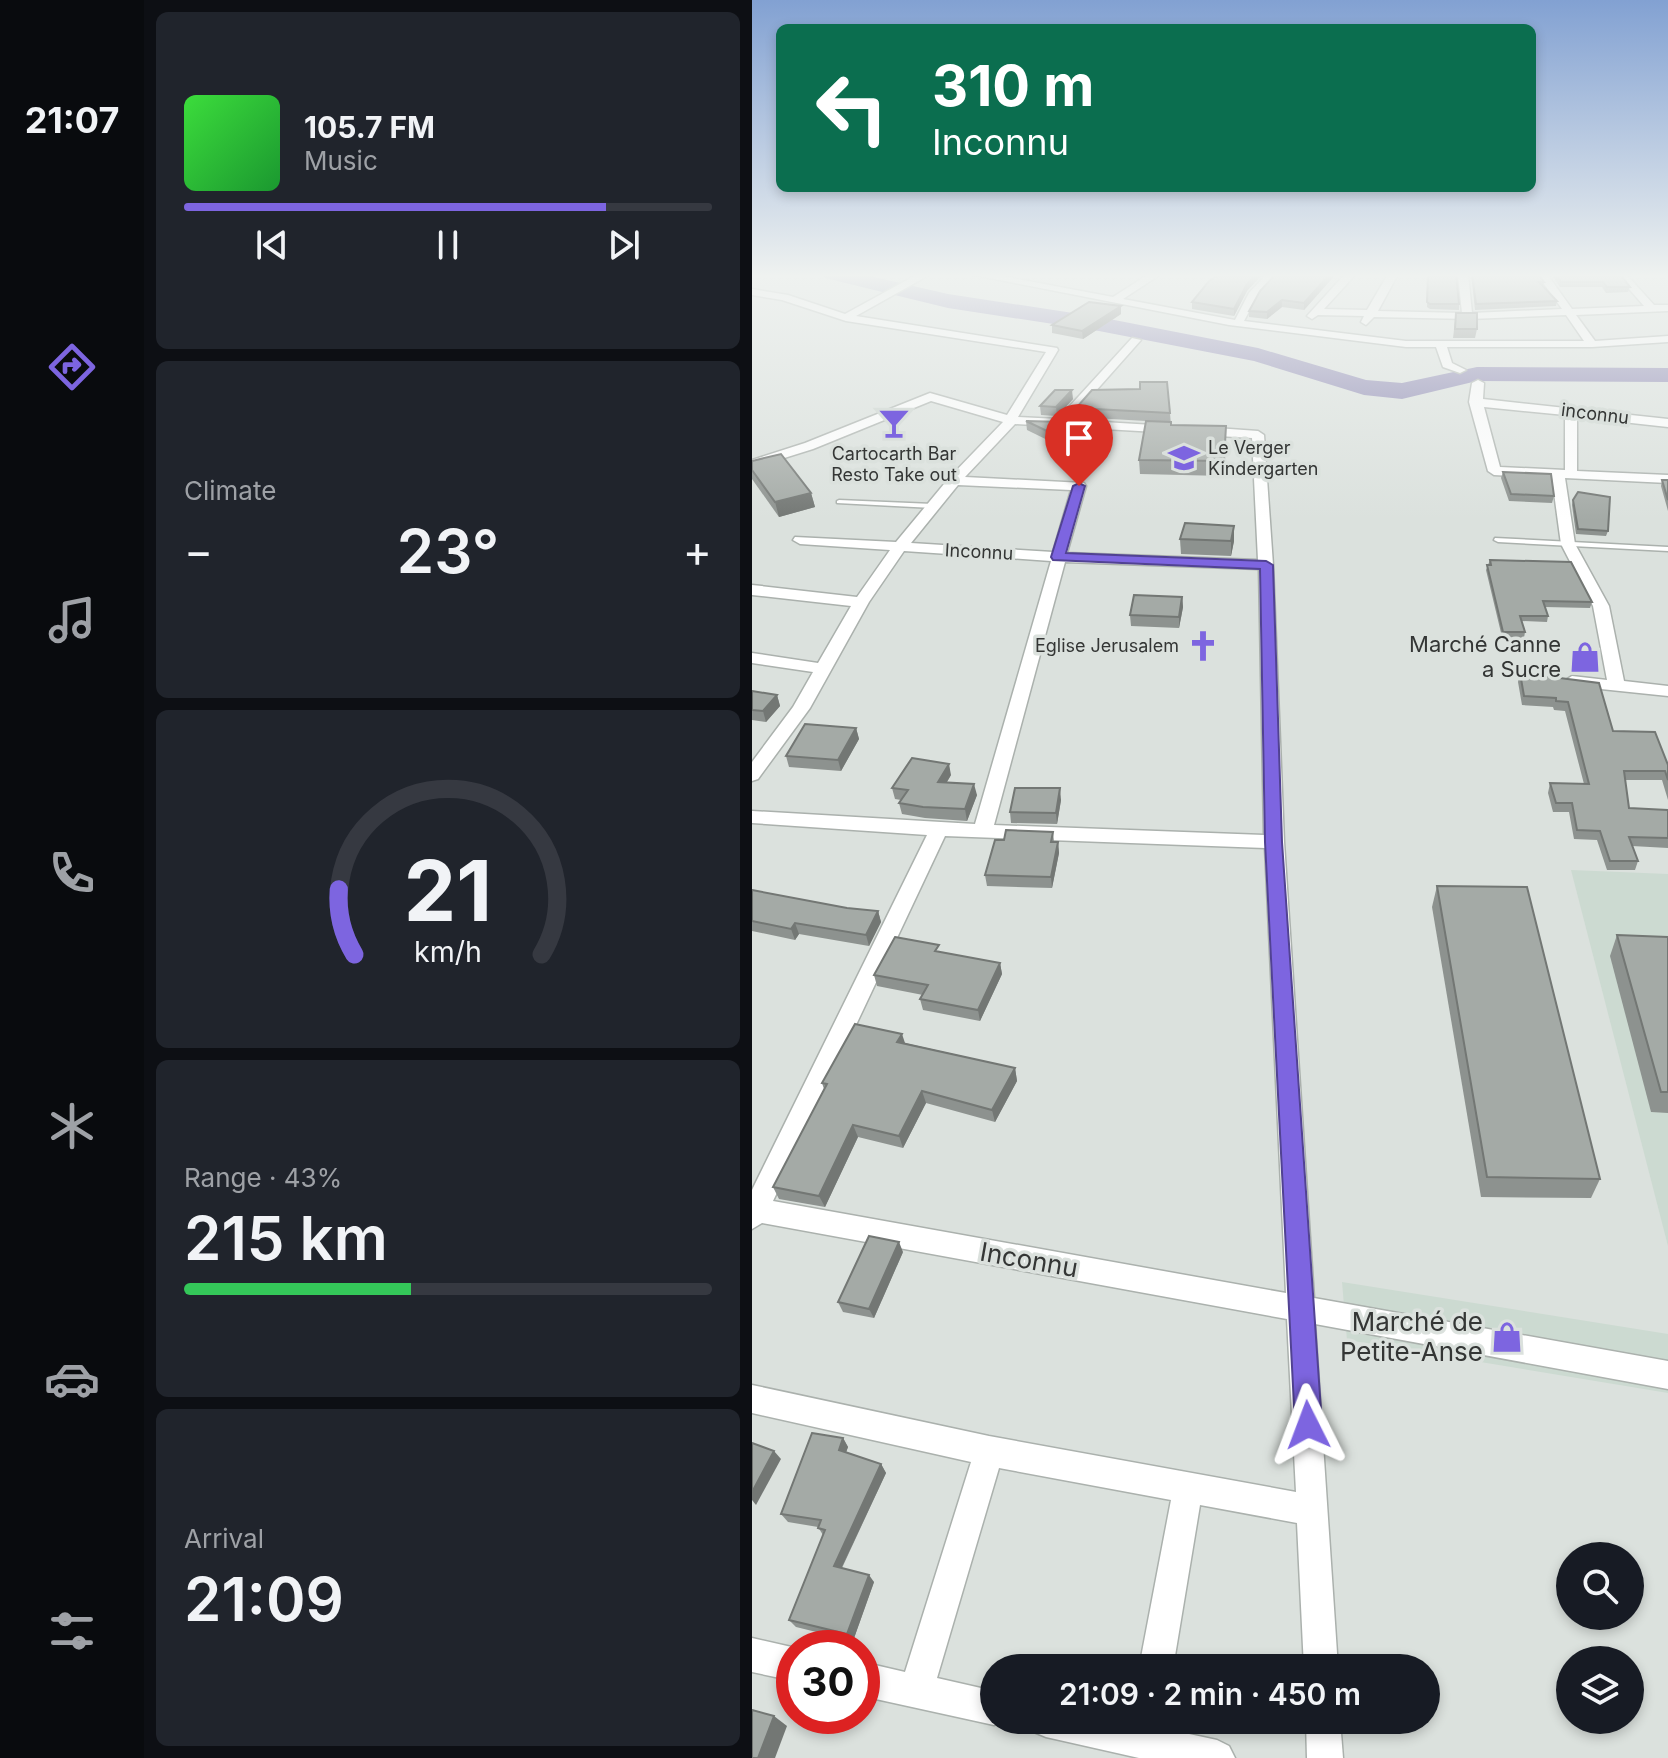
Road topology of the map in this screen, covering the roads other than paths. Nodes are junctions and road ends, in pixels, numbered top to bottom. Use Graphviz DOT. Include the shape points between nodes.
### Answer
graph roads {
  1 [pos="1049,356"];
  2 [pos="1122,356"];
  3 [pos="1443,356"];
  4 [pos="1460,370"];
  5 [pos="1478,383"];
  6 [pos="1475,402"];
  7 [pos="1571,411"];
  8 [pos="1010,420"];
  9 [pos="1061,423"];
  10 [pos="1668,423"];
  11 [pos="752,464"];
  12 [pos="1565,474"];
  13 [pos="1668,479"];
  14 [pos="954,481"];
  15 [pos="839,502"];
  16 [pos="933,506"];
  17 [pos="800,540"];
  18 [pos="1498,540"];
  19 [pos="1568,544"];
  20 [pos="899,548"];
  21 [pos="1668,549"];
  22 [pos="1058,557"];
  23 [pos="1266,565"];
  24 [pos="752,590"];
  25 [pos="861,602"];
  26 [pos="752,658"];
  27 [pos="823,669"];
  28 [pos="1561,680"];
  29 [pos="1616,685"];
  30 [pos="1668,691"];
  31 [pos="752,775"];
  32 [pos="752,817"];
  33 [pos="939,829"];
  34 [pos="983,830"];
  35 [pos="1274,842"];
  36 [pos="753,1212"];
  37 [pos="1303,1311"];
  38 [pos="1668,1375"];
  39 [pos="752,1399"];
  40 [pos="989,1451"];
  41 [pos="1188,1488"];
  42 [pos="1313,1511"];
  43 [pos="1158,1654"];
  44 [pos="1320,1654"];
  45 [pos="752,1655"];
  46 [pos="776,1660"];
  47 [pos="880,1683"];
  48 [pos="916,1691"];
  49 [pos="980,1705"];
  50 [pos="1153,1734"];
  51 [pos="1324,1734"];
  52 [pos="1217,1758"];
  53 [pos="1325,1758"];
  1 -- 8 [label="street, Inconnu"];
  2 -- 9 [label="street"];
  3 -- 4 [label="street" via="1445,363"];
  5 -- 6 [label="street"];
  6 -- 7 [label="street, inconnu"];
  6 -- 12 [label="street" via="1494,471"];
  7 -- 10 [label="street, inconnu"];
  7 -- 12 [label="street"];
  8 -- 9 [label="street"];
  8 -- 11 [label="street" via="930,397"];
  8 -- 14 [label="street, Inconnu"];
  9 -- 23 [label="street" via="1258,435"];
  12 -- 13 [label="street"];
  12 -- 19 [label="street"];
  14 -- 16 [label="street, Inconnu"];
  14 -- 22 [label="street" via="1079,486"];
  15 -- 16 [label="lane"];
  16 -- 20 [label="street, Inconnu"];
  17 -- 20 [label="street, Inconnu"];
  18 -- 19 [label="lane"];
  19 -- 21 [label="lane"];
  19 -- 29 [label="street" via="1601,606"];
  20 -- 22 [label="street, Inconnu"];
  20 -- 25 [label="street, Inconnu"];
  22 -- 23 [label="street, Inconnu"];
  22 -- 34 [label="street"];
  23 -- 35 [label="street"];
  24 -- 25 [label="street"];
  25 -- 27 [label="street, Inconnu"];
  26 -- 27 [label="street"];
  27 -- 31 [label="street, Inconnu"];
  28 -- 29 [label="street"];
  29 -- 30 [label="street"];
  32 -- 33 [label="street"];
  33 -- 34 [label="street"];
  33 -- 36 [label="street, Inconnu"];
  34 -- 35 [label="street"];
  35 -- 37 [label="street"];
  36 -- 37 [label="street, Inconnu"];
  37 -- 38 [label="street, Inconnu"];
  37 -- 42 [label="street"];
  39 -- 40 [label="street"];
  40 -- 41 [label="street"];
  40 -- 48 [label="street"];
  41 -- 42 [label="street"];
  41 -- 43 [label="street"];
  42 -- 44 [label="street"];
  45 -- 46 [label="street"];
  47 -- 48 [label="street"];
  48 -- 49 [label="street"];
  50 -- 52 [label="street"];
  51 -- 53 [label="street"];
}
